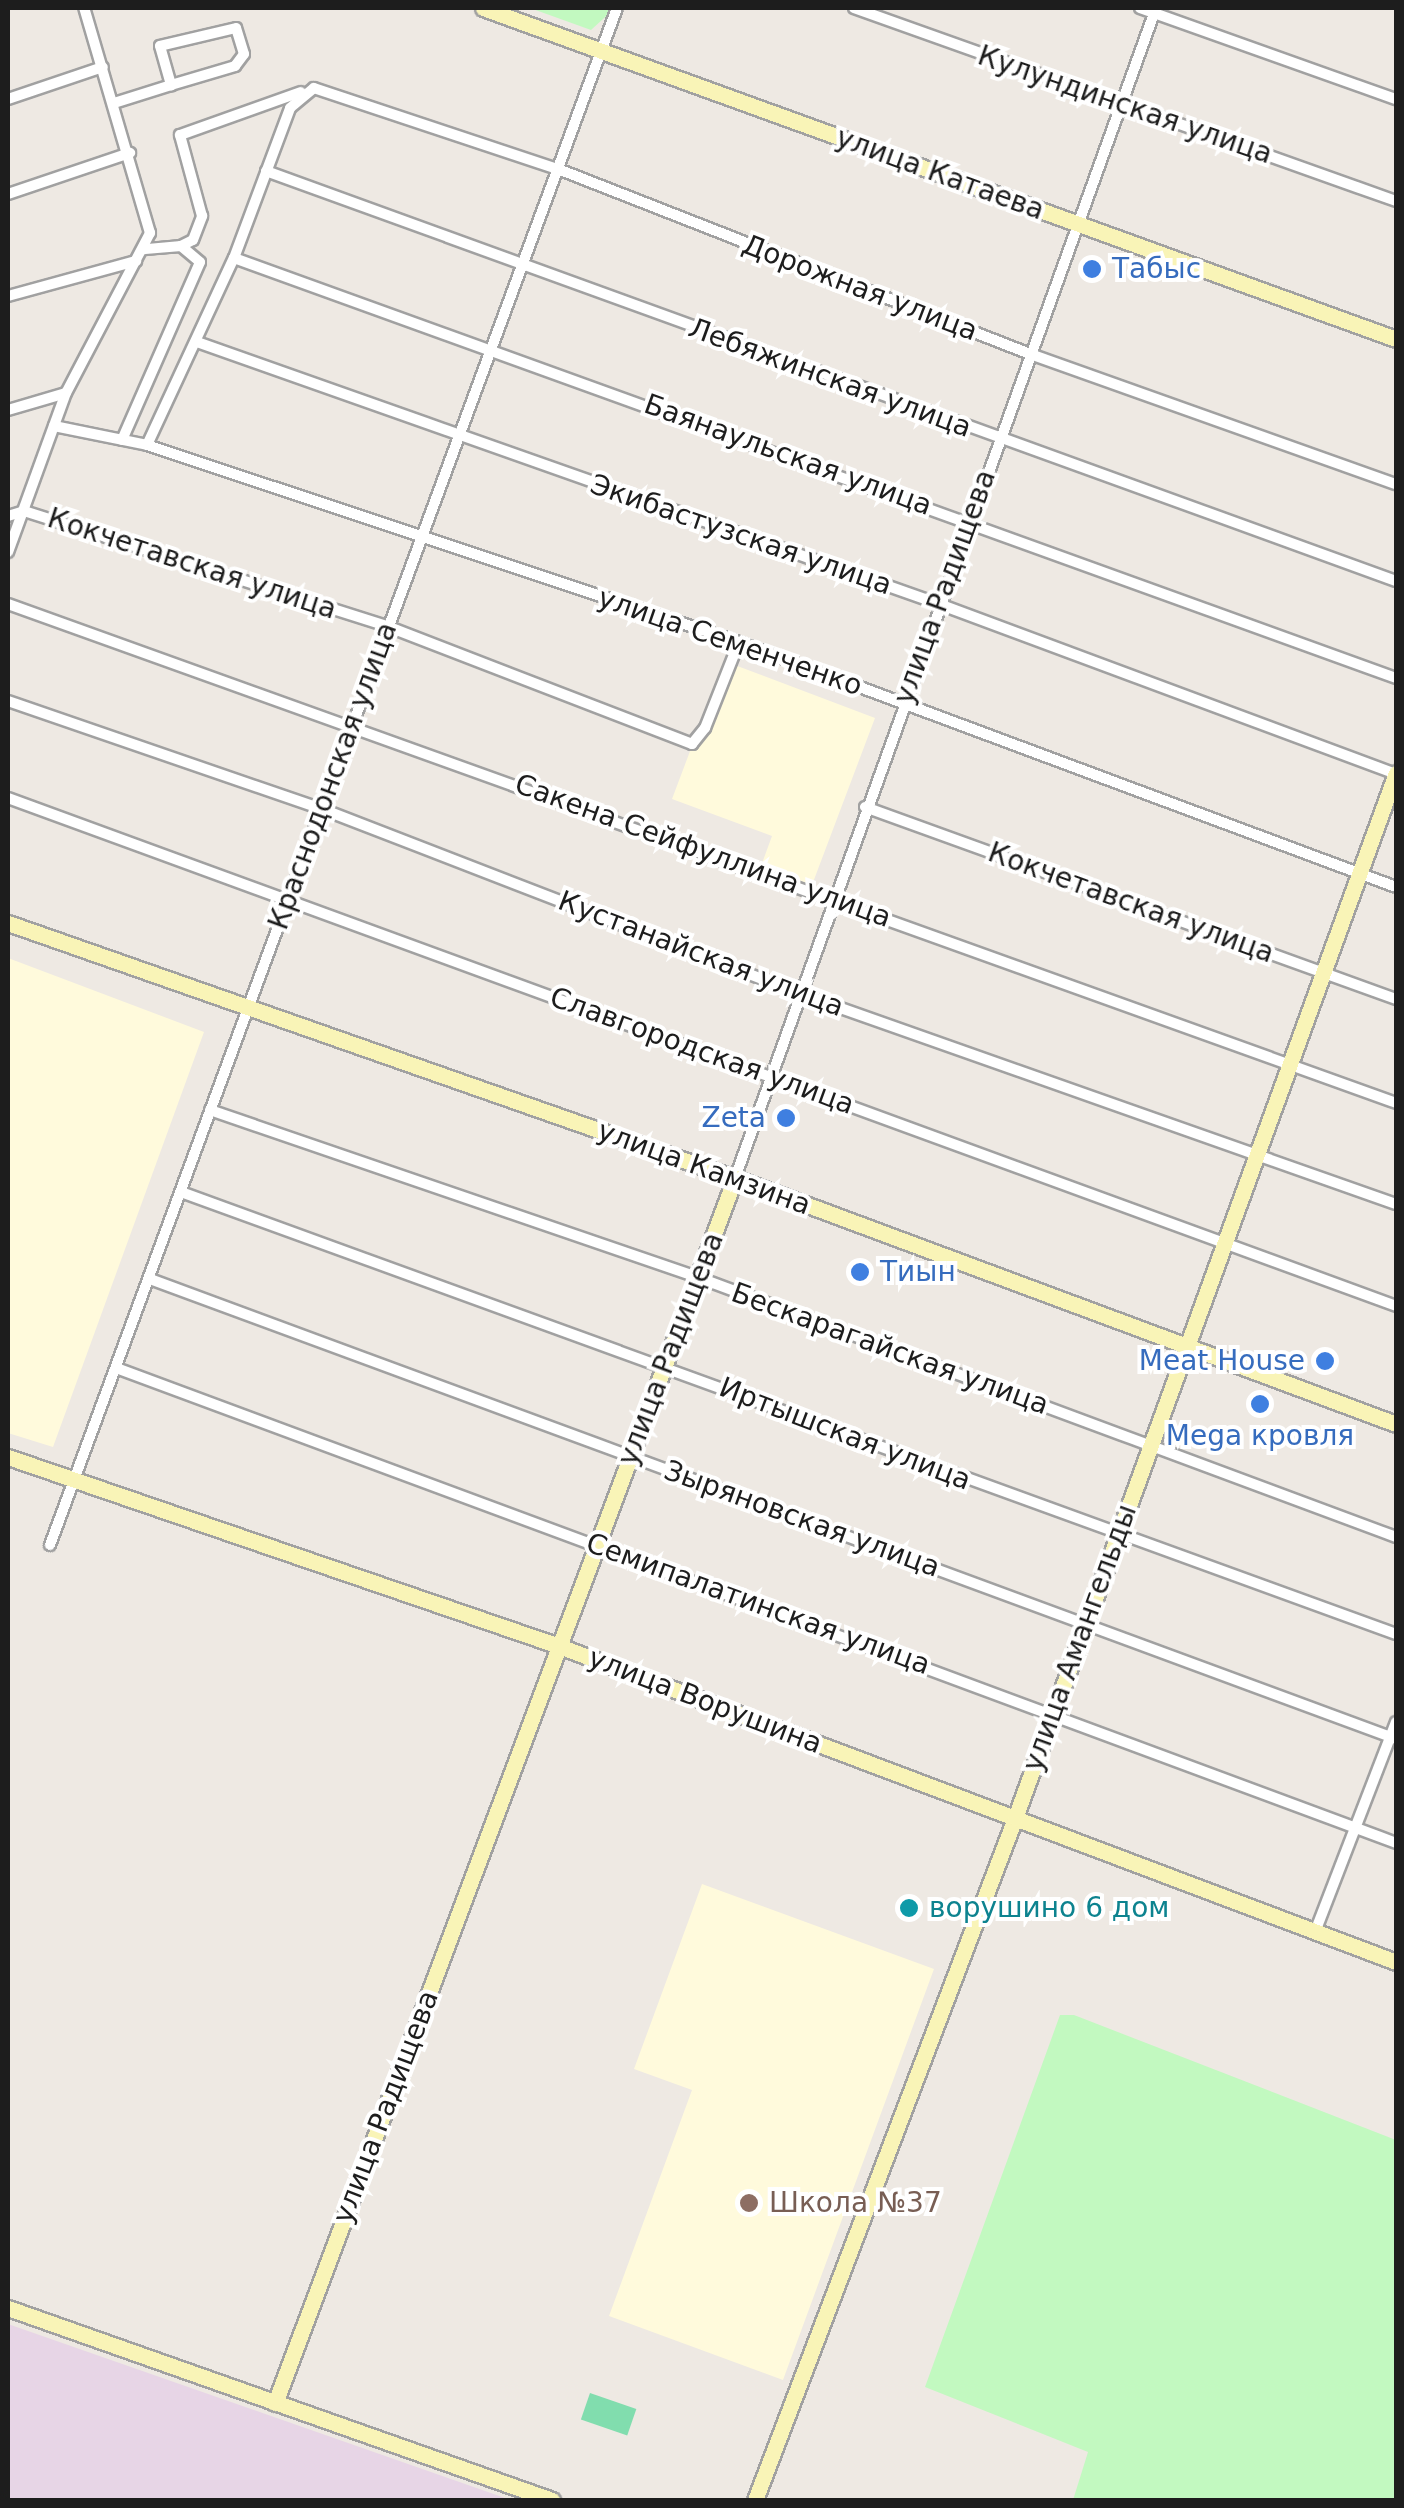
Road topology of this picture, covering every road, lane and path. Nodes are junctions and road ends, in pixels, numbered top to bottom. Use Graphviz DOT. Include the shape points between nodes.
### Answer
graph roads {
  1 [pos="84,8"];
  2 [pos="483,8"];
  3 [pos="618,8"];
  4 [pos="854,8"];
  5 [pos="1140,8"];
  6 [pos="1155,10"];
  7 [pos="602,50"];
  8 [pos="103,67"];
  9 [pos="171,86"];
  10 [pos="304,91"];
  11 [pos="8,98"];
  12 [pos="1396,99"];
  13 [pos="1122,102"];
  14 [pos="114,103"];
  15 [pos="130,153"];
  16 [pos="558,169"];
  17 [pos="266,172"];
  18 [pos="8,194"];
  19 [pos="1396,201"];
  20 [pos="1077,225"];
  21 [pos="181,246"];
  22 [pos="144,248"];
  23 [pos="234,258"];
  24 [pos="136,261"];
  25 [pos="521,263"];
  26 [pos="8,296"];
  27 [pos="1396,340"];
  28 [pos="196,342"];
  29 [pos="489,348"];
  30 [pos="1030,354"];
  31 [pos="66,393"];
  32 [pos="8,410"];
  33 [pos="54,426"];
  34 [pos="458,435"];
  35 [pos="122,440"];
  36 [pos="998,441"];
  37 [pos="148,445"];
  38 [pos="1396,484"];
  39 [pos="24,511"];
  40 [pos="8,516"];
  41 [pos="970,519"];
  42 [pos="419,537"];
  43 [pos="8,552"];
  44 [pos="1396,582"];
  45 [pos="8,604"];
  46 [pos="939,604"];
  47 [pos="389,627"];
  48 [pos="739,642"];
  49 [pos="1396,678"];
  50 [pos="8,701"];
  51 [pos="903,703"];
  52 [pos="352,726"];
  53 [pos="1396,774"];
  54 [pos="8,798"];
  55 [pos="866,807"];
  56 [pos="322,809"];
  57 [pos="1360,874"];
  58 [pos="1396,888"];
  59 [pos="832,897"];
  60 [pos="289,898"];
  61 [pos="8,923"];
  62 [pos="1324,972"];
  63 [pos="798,993"];
  64 [pos="1396,999"];
  65 [pos="249,1006"];
  66 [pos="1289,1065"];
  67 [pos="768,1076"];
  68 [pos="1396,1102"];
  69 [pos="210,1110"];
  70 [pos="1258,1153"];
  71 [pos="735,1178"];
  72 [pos="181,1192"];
  73 [pos="1396,1204"];
  74 [pos="1223,1242"];
  75 [pos="698,1277"];
  76 [pos="150,1279"];
  77 [pos="1396,1306"];
  78 [pos="1186,1346"];
  79 [pos="664,1365"];
  80 [pos="118,1369"];
  81 [pos="1396,1424"];
  82 [pos="1149,1446"];
  83 [pos="630,1456"];
  84 [pos="8,1457"];
  85 [pos="74,1480"];
  86 [pos="1396,1536"];
  87 [pos="1116,1537"];
  88 [pos="597,1544"];
  89 [pos="50,1545"];
  90 [pos="1086,1625"];
  91 [pos="1396,1634"];
  92 [pos="559,1646"];
  93 [pos="1053,1713"];
  94 [pos="1396,1722"];
  95 [pos="1393,1738"];
  96 [pos="1015,1818"];
  97 [pos="1355,1827"];
  98 [pos="1396,1843"];
  99 [pos="1315,1932"];
  100 [pos="1396,1962"];
  101 [pos="8,2308"];
  102 [pos="275,2403"];
  103 [pos="552,2500"];
  104 [pos="755,2500"];
  1 -- 8 [label="street"];
  2 -- 7 [label="street, улица Катаева"];
  3 -- 7 [label="street, Краснодонская улица"];
  4 -- 13 [label="street, Кулундинская улица"];
  5 -- 6 [label="street"];
  6 -- 12 [label="street"];
  6 -- 13 [label="street, улица Радищева"];
  7 -- 16 [label="street, Краснодонская улица"];
  7 -- 20 [label="street, улица Катаева"];
  8 -- 11 [label="street"];
  8 -- 14 [label="street"];
  9 -- 9 [label="street" via="240,62 236,28 160,46"];
  9 -- 14 [label="street"];
  10 -- 16 [label="street, Дорожная улица" via="324,90"];
  10 -- 17 [label="street" via="290,108"];
  10 -- 21 [label="street" via="180,135 202,216 193,240"];
  13 -- 19 [label="street, Кулундинская улица"];
  13 -- 20 [label="street, улица Радищева"];
  14 -- 15 [label="street"];
  15 -- 18 [label="street"];
  15 -- 22 [label="street" via="150,217"];
  16 -- 25 [label="street, Краснодонская улица"];
  16 -- 30 [label="street, Дорожная улица"];
  17 -- 23 [label="street"];
  17 -- 25 [label="street, Лебяжинская улица"];
  20 -- 27 [label="street, улица Катаева"];
  20 -- 30 [label="street, улица Радищева"];
  21 -- 22 [label="street"];
  21 -- 35 [label="street" via="197,256 198,275"];
  22 -- 24 [label="street"];
  23 -- 28 [label="street"];
  23 -- 29 [label="street, Баянаульская улица"];
  24 -- 26 [label="street"];
  24 -- 31 [label="street"];
  25 -- 29 [label="street, Краснодонская улица"];
  25 -- 36 [label="street, Лебяжинская улица"];
  28 -- 34 [label="street, Экибастузская улица"];
  28 -- 37 [label="street"];
  29 -- 34 [label="street, Краснодонская улица"];
  29 -- 41 [label="street, Баянаульская улица"];
  30 -- 36 [label="street, улица Радищева"];
  30 -- 38 [label="street, Дорожная улица"];
  31 -- 32 [label="street"];
  31 -- 33 [label="street"];
  33 -- 35 [label="street, улица Семенченко"];
  33 -- 39 [label="street"];
  34 -- 42 [label="street, Краснодонская улица"];
  34 -- 46 [label="street, Экибастузская улица"];
  35 -- 37 [label="street, улица Семенченко"];
  36 -- 41 [label="street, улица Радищева"];
  36 -- 44 [label="street, Лебяжинская улица"];
  37 -- 42 [label="street, улица Семенченко"];
  39 -- 40 [label="street"];
  39 -- 43 [label="street"];
  39 -- 47 [label="street, Кокчетавская улица"];
  41 -- 46 [label="street, улица Радищева"];
  41 -- 49 [label="street, Баянаульская улица"];
  42 -- 47 [label="street, Краснодонская улица"];
  42 -- 48 [label="street, улица Семенченко"];
  45 -- 52 [label="street, Сакена Сейфуллина улица"];
  46 -- 51 [label="street, улица Радищева"];
  46 -- 53 [label="street, Экибастузская улица"];
  47 -- 48 [label="street, Кокчетавская улица" via="697,742"];
  47 -- 52 [label="street, Краснодонская улица"];
  48 -- 51 [label="street, улица Семенченко"];
  50 -- 56 [label="street, Кустанайская улица"];
  51 -- 55 [label="street, улица Радищева"];
  51 -- 57 [label="street, улица Семенченко"];
  52 -- 56 [label="street, Краснодонская улица"];
  52 -- 59 [label="street, Сакена Сейфуллина улица"];
  53 -- 57 [label="street, улица Амангельды"];
  54 -- 60 [label="street, Славгородская улица"];
  55 -- 59 [label="street, улица Радищева"];
  55 -- 62 [label="street, Кокчетавская улица"];
  56 -- 60 [label="street, Краснодонская улица"];
  56 -- 63 [label="street, Кустанайская улица"];
  57 -- 58 [label="street, улица Семенченко"];
  57 -- 62 [label="street, улица Амангельды"];
  59 -- 63 [label="street, улица Радищева"];
  59 -- 66 [label="street, Сакена Сейфуллина улица"];
  60 -- 65 [label="street, Краснодонская улица"];
  60 -- 67 [label="street, Славгородская улица"];
  61 -- 65 [label="street, улица Камзина"];
  62 -- 64 [label="street, Кокчетавская улица"];
  62 -- 66 [label="street, улица Амангельды"];
  63 -- 67 [label="street, улица Радищева"];
  63 -- 70 [label="street, Кустанайская улица"];
  65 -- 69 [label="street, Краснодонская улица"];
  65 -- 71 [label="street, улица Камзина"];
  66 -- 68 [label="street, Сакена Сейфуллина улица"];
  66 -- 70 [label="street, улица Амангельды"];
  67 -- 71 [label="street, улица Радищева"];
  67 -- 74 [label="street, Славгородская улица"];
  69 -- 72 [label="street, Краснодонская улица"];
  69 -- 75 [label="street, Бескарагайская улица"];
  70 -- 73 [label="street, Кустанайская улица"];
  70 -- 74 [label="street, улица Амангельды"];
  71 -- 75 [label="street, улица Радищева"];
  71 -- 78 [label="street, улица Камзина"];
  72 -- 76 [label="street, Краснодонская улица"];
  72 -- 79 [label="street, Иртышская улица"];
  74 -- 77 [label="street, Славгородская улица"];
  74 -- 78 [label="street, улица Амангельды"];
  75 -- 79 [label="street, улица Радищева"];
  75 -- 82 [label="street, Бескарагайская улица"];
  76 -- 80 [label="street, Краснодонская улица"];
  76 -- 83 [label="street, Зыряновская улица"];
  78 -- 81 [label="street, улица Камзина"];
  78 -- 82 [label="street, улица Амангельды"];
  79 -- 83 [label="street, улица Радищева"];
  79 -- 87 [label="street, Иртышская улица"];
  80 -- 85 [label="street, Краснодонская улица"];
  80 -- 88 [label="street, Семипалатинская улица"];
  82 -- 86 [label="street, Бескарагайская улица"];
  82 -- 87 [label="street, улица Амангельды"];
  83 -- 88 [label="street, улица Радищева"];
  83 -- 90 [label="street, Зыряновская улица"];
  84 -- 85 [label="street, улица Ворушина"];
  85 -- 89 [label="street, Краснодонская улица"];
  85 -- 92 [label="street, улица Ворушина"];
  87 -- 90 [label="street, улица Амангельды"];
  87 -- 91 [label="street, Иртышская улица"];
  88 -- 92 [label="street, улица Радищева"];
  88 -- 93 [label="street, Семипалатинская улица"];
  90 -- 93 [label="street, улица Амангельды"];
  90 -- 95 [label="street, Зыряновская улица"];
  92 -- 96 [label="street, улица Ворушина"];
  92 -- 102 [label="street, улица Радищева"];
  93 -- 96 [label="street, улица Амангельды"];
  93 -- 97 [label="street, Семипалатинская улица"];
  94 -- 95 [label="street"];
  95 -- 97 [label="street"];
  96 -- 99 [label="street, улица Ворушина"];
  96 -- 104 [label="street, улица Амангельды"];
  97 -- 98 [label="street, Семипалатинская улица"];
  97 -- 99 [label="street"];
  99 -- 100 [label="street, улица Ворушина"];
  101 -- 102 [label="street"];
  102 -- 103 [label="street"];
}
